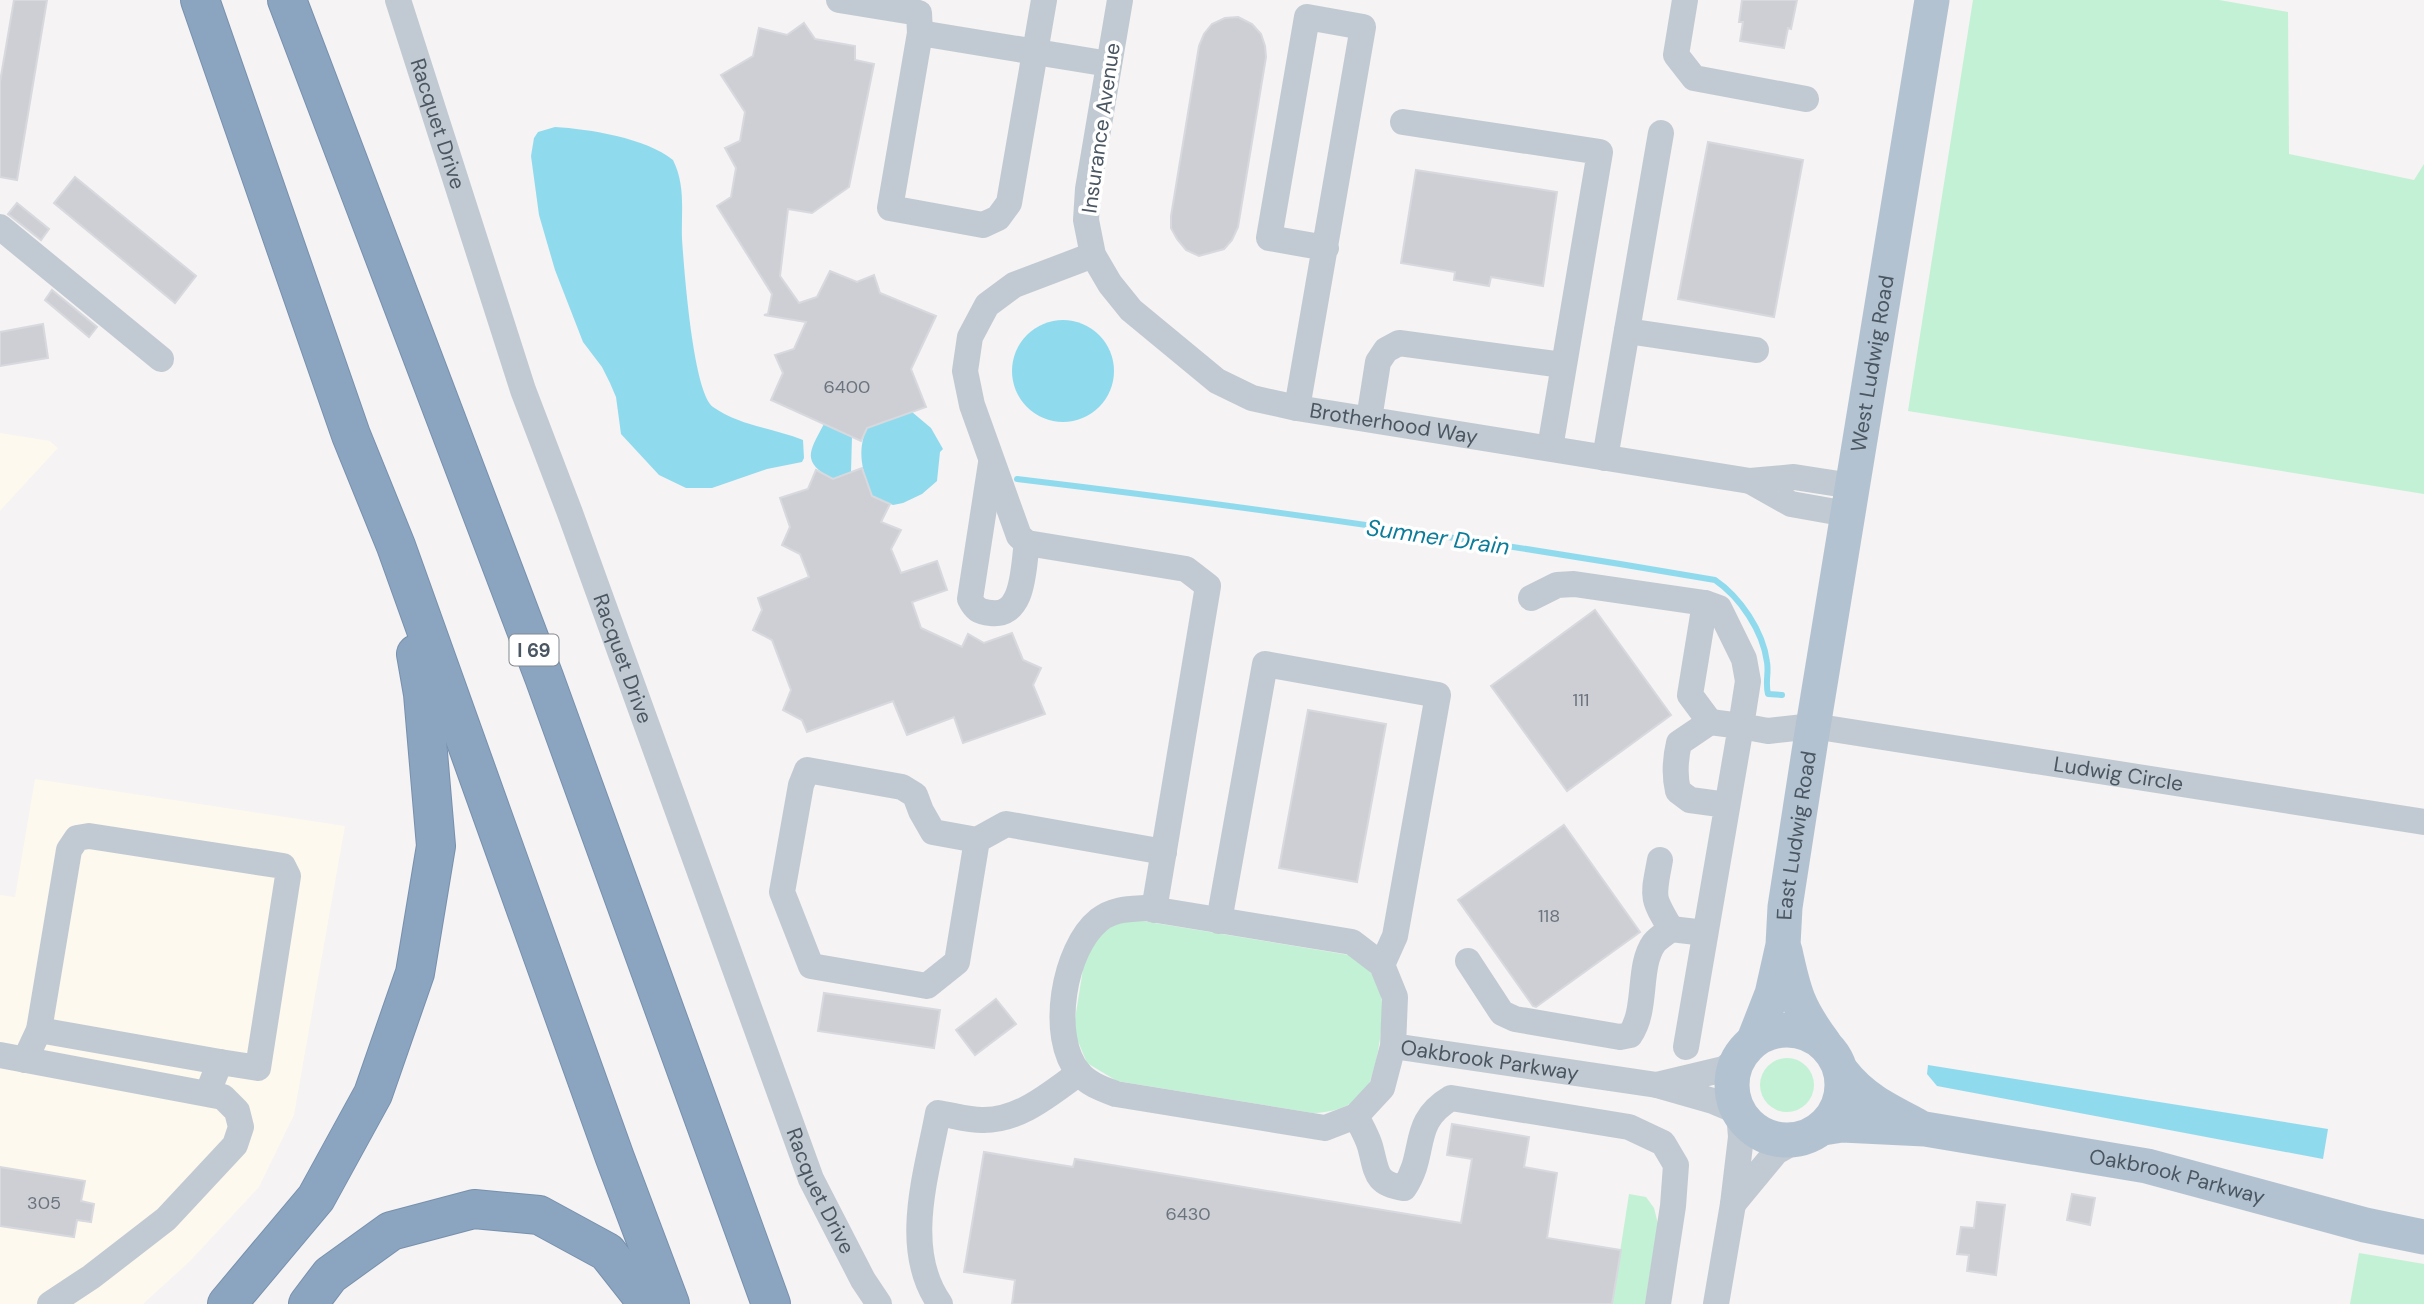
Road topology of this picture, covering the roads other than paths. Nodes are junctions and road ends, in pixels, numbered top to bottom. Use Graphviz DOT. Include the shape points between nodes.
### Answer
graph roads {
  1 [pos="200,0"];
  2 [pos="287,0"];
  3 [pos="398,0"];
  4 [pos="839,0"];
  5 [pos="1044,0"];
  6 [pos="1120,0"];
  7 [pos="1685,0"];
  8 [pos="1932,0"];
  9 [pos="920,33"];
  10 [pos="1035,51"];
  11 [pos="1109,64"];
  12 [pos="1805,99"];
  13 [pos="1404,122"];
  14 [pos="1661,133"];
  15 [pos="0,227"];
  16 [pos="1326,248"];
  17 [pos="1093,255"];
  18 [pos="1627,331"];
  19 [pos="1756,350"];
  20 [pos="161,359"];
  21 [pos="1563,365"];
  22 [pos="1297,408"];
  23 [pos="1369,419"];
  24 [pos="1550,448"];
  25 [pos="1605,458"];
  26 [pos="992,462"];
  27 [pos="1850,500"];
  28 [pos="1027,543"];
  29 [pos="396,546"];
  30 [pos="1531,598"];
  31 [pos="1706,603"];
  32 [pos="1710,722"];
  33 [pos="1741,726"];
  34 [pos="1813,726"];
  35 [pos="1727,805"];
  36 [pos="2424,822"];
  37 [pos="977,840"];
  38 [pos="1164,852"];
  39 [pos="1660,860"];
  40 [pos="1154,910"];
  41 [pos="1219,921"];
  42 [pos="1671,929"];
  43 [pos="1705,933"];
  44 [pos="1783,944"];
  45 [pos="1468,961"];
  46 [pos="1382,965"];
  47 [pos="1532,1022"];
  48 [pos="39,1030"];
  49 [pos="1824,1043"];
  50 [pos="1393,1046"];
  51 [pos="1686,1047"];
  52 [pos="1746,1049"];
  53 [pos="13,1058"];
  54 [pos="220,1062"];
  55 [pos="1525,1067"];
  56 [pos="1842,1072"];
  57 [pos="1079,1073"];
  58 [pos="1657,1085"];
  59 [pos="208,1093"];
  60 [pos="1739,1112"];
  61 [pos="1356,1116"];
  62 [pos="1925,1129"];
  63 [pos="1811,1133"];
  64 [pos="714,1148"];
  65 [pos="1733,1205"];
  66 [pos="2424,1237"];
  67 [pos="50,1304"];
  68 [pos="227,1304"];
  69 [pos="308,1304"];
  70 [pos="648,1304"];
  71 [pos="670,1304"];
  72 [pos="771,1304"];
  73 [pos="800,1304"];
  74 [pos="879,1304"];
  75 [pos="940,1304"];
  76 [pos="1658,1304"];
  77 [pos="1716,1304"];
  1 -- 29 [label="highway" via="351,435"];
  2 -- 64 [label="highway, I 69" via="544,677"];
  3 -- 74 [label="street, Racquet Drive" via="523,390 806,1166"];
  4 -- 9 [label="street" via="919,13"];
  5 -- 10 [label="street"];
  6 -- 11 [label="street, Insurance Avenue"];
  7 -- 12 [label="street" via="1676,55 1693,78"];
  8 -- 27 [label="main road, West Ludwig Road"];
  9 -- 10 [label="street"];
  9 -- 10 [label="street" via="890,208 983,225 998,218 1009,203"];
  10 -- 11 [label="street"];
  11 -- 17 [label="street, Insurance Avenue" via="1088,188 1086,220"];
  13 -- 21 [label="street" via="1600,152"];
  14 -- 18 [label="street"];
  15 -- 20 [label="street"];
  16 -- 16 [label="street" via="1363,27 1307,17 1269,238"];
  16 -- 22 [label="street"];
  17 -- 22 [label="street, Brotherhood Way" via="1131,310 1217,381 1252,398"];
  17 -- 26 [label="street" via="1014,285 987,305 970,337 965,371"];
  18 -- 19 [label="street"];
  18 -- 25 [label="street"];
  21 -- 23 [label="street" via="1399,343 1386,349 1378,362"];
  21 -- 24 [label="street"];
  22 -- 23 [label="street, Brotherhood Way"];
  23 -- 24 [label="street, Brotherhood Way"];
  24 -- 25 [label="street, Brotherhood Way"];
  25 -- 27 [label="street, Brotherhood Way" via="1750,481 1791,504"];
  26 -- 28 [label="street" via="1019,536"];
  26 -- 28 [label="street" via="970,598 974,607 996,614 1017,600"];
  27 -- 34 [label="main road, West Ludwig Road"];
  28 -- 38 [label="street" via="1185,569 1208,586"];
  29 -- 68 [label="highway" via="423,694 436,846 415,973 373,1094 316,1198"];
  29 -- 71 [label="highway"];
  30 -- 31 [label="street" via="1557,585 1574,584"];
  31 -- 32 [label="street" via="1690,695"];
  31 -- 33 [label="street" via="1719,608 1744,659 1748,681"];
  32 -- 33 [label="street, Ludwig Circle"];
  32 -- 35 [label="street" via="1679,743 1675,780 1678,791 1690,800"];
  33 -- 34 [label="street, Ludwig Circle" via="1768,731"];
  33 -- 35 [label="street"];
  34 -- 36 [label="street, Ludwig Circle"];
  34 -- 44 [label="main road, East Ludwig Road"];
  35 -- 43 [label="street"];
  37 -- 37 [label="street" via="957,962 927,986 811,967 782,892 807,770 902,787 915,795 933,832"];
  37 -- 38 [label="street" via="1006,824"];
  38 -- 40 [label="street"];
  39 -- 42 [label="street" via="1654,893"];
  40 -- 41 [label="street"];
  40 -- 57 [label="street" via="1120,909 1100,919 1074,953 1062,1020 1063,1039"];
  41 -- 46 [label="street" via="1352,943"];
  41 -- 46 [label="street" via="1265,664 1438,695 1395,936"];
  42 -- 43 [label="street"];
  42 -- 47 [label="street" via="1649,954 1637,1025 1630,1035"];
  43 -- 51 [label="street"];
  44 -- 49 [label="main road, East Ludwig Road" via="1795,994"];
  44 -- 52 [label="main road, East Ludwig Road" via="1772,995"];
  45 -- 47 [label="street" via="1502,1013"];
  46 -- 50 [label="street, Oakbrook Parkway" via="1395,997"];
  47 -- 55 [label="street"];
  48 -- 53 [label="street"];
  48 -- 54 [label="street"];
  48 -- 54 [label="street" via="69,850 77,838 89,836 282,866 288,876 258,1068"];
  49 -- 52 [label="main road" via="1804,1032 1782,1029 1767,1033"];
  49 -- 56 [label="main road"];
  50 -- 55 [label="street, Oakbrook Parkway"];
  50 -- 61 [label="street" via="1382,1088"];
  52 -- 58 [label="street, Oakbrook Parkway" via="1724,1069"];
  52 -- 60 [label="main road" via="1732,1082"];
  53 -- 59 [label="street"];
  54 -- 59 [label="street"];
  55 -- 58 [label="street, Oakbrook Parkway"];
  56 -- 62 [label="main road, Oakbrook Parkway" via="1877,1105"];
  56 -- 63 [label="main road" via="1841,1100 1835,1114"];
  57 -- 61 [label="street" via="1116,1094 1325,1128"];
  57 -- 75 [label="street" via="1014,1115 982,1120 938,1112 919,1217 921,1258"];
  58 -- 60 [label="street, Oakbrook Parkway"];
  59 -- 67 [label="street" via="223,1097 237,1111 241,1128 235,1145 166,1219"];
  60 -- 63 [label="main road" via="1747,1124 1770,1138 1785,1140"];
  60 -- 65 [label="street" via="1741,1137"];
  61 -- 76 [label="street" via="1375,1172 1389,1186 1404,1188 1414,1173 1424,1124 1437,1106 1451,1098 1629,1127 1662,1143 1676,1165"];
  62 -- 63 [label="main road, Oakbrook Parkway" via="1842,1125"];
  62 -- 66 [label="main road, Oakbrook Parkway" via="2147,1166 2365,1226"];
  63 -- 65 [label="street" via="1776,1152"];
  64 -- 72 [label="highway, I 69"];
  64 -- 73 [label="highway"];
  65 -- 77 [label="street"];
  69 -- 70 [label="highway" via="330,1275 391,1231 474,1209 539,1215 607,1252"];
}
